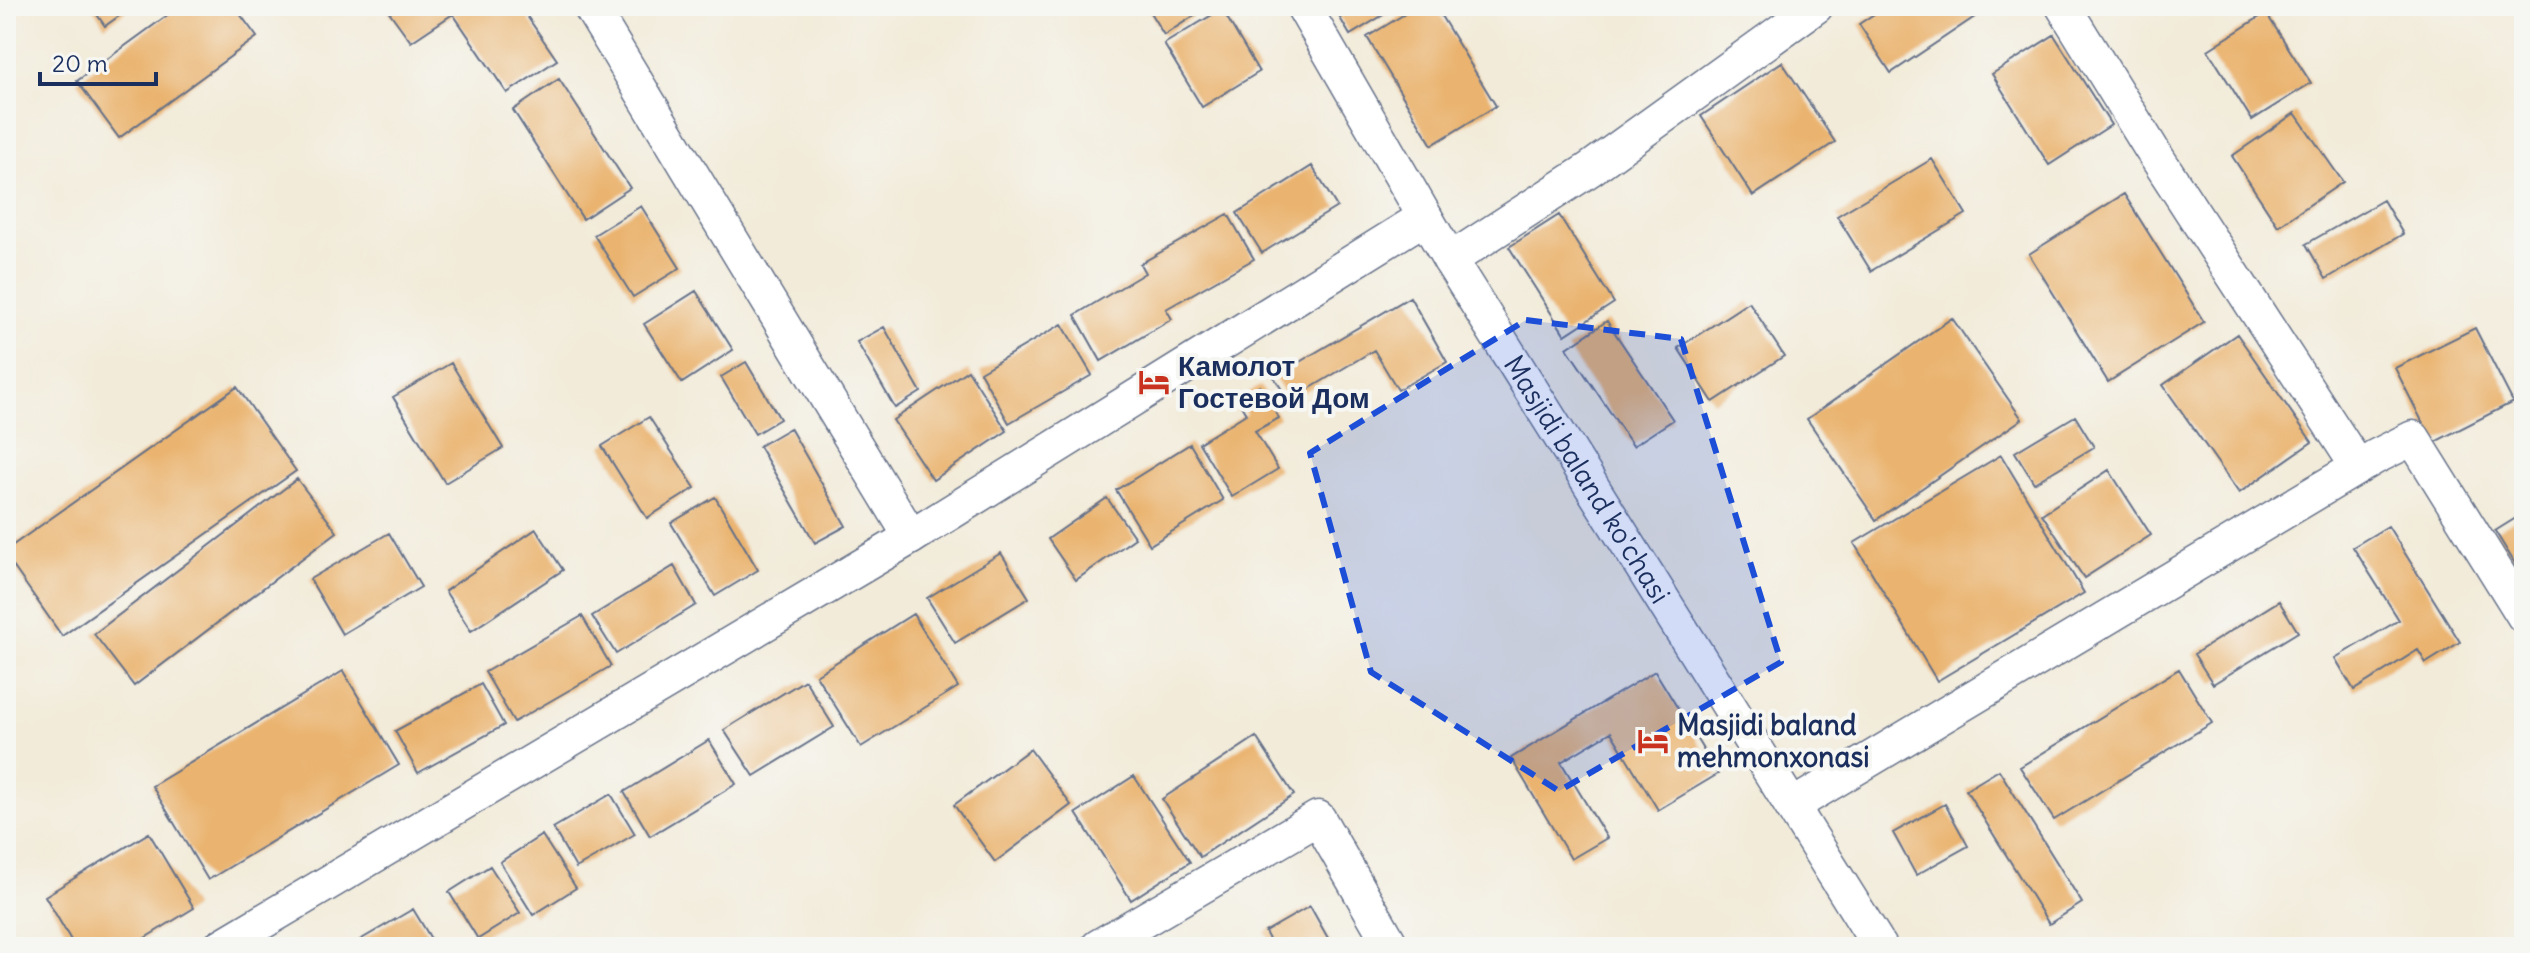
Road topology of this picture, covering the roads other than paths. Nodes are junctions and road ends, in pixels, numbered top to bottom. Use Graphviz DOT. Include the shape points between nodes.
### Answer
graph roads {
  1 [pos="590,6"];
  2 [pos="1303,6"];
  3 [pos="1816,6"];
  4 [pos="2063,6"];
  5 [pos="1425,217"];
  6 [pos="1450,260"];
  7 [pos="2358,467"];
  8 [pos="911,537"];
  9 [pos="2524,616"];
  10 [pos="1792,806"];
  11 [pos="220,947"];
  12 [pos="1098,947"];
  13 [pos="1392,947"];
  14 [pos="1880,947"];
  1 -- 8 [label="street"];
  2 -- 5 [label="street, Masjidi baland ko'chasi"];
  3 -- 6 [label="street" via="1590,169"];
  4 -- 7 [label="street"];
  5 -- 6 [label="street, Masjidi baland ko'chasi"];
  5 -- 8 [label="street"];
  6 -- 10 [label="street, Masjidi baland ko'chasi"];
  7 -- 9 [label="street" via="2413,438"];
  7 -- 10 [label="street"];
  8 -- 11 [label="street"];
  10 -- 14 [label="street, Masjidi baland ko'chasi"];
  12 -- 13 [label="street" via="1318,818"];
}
